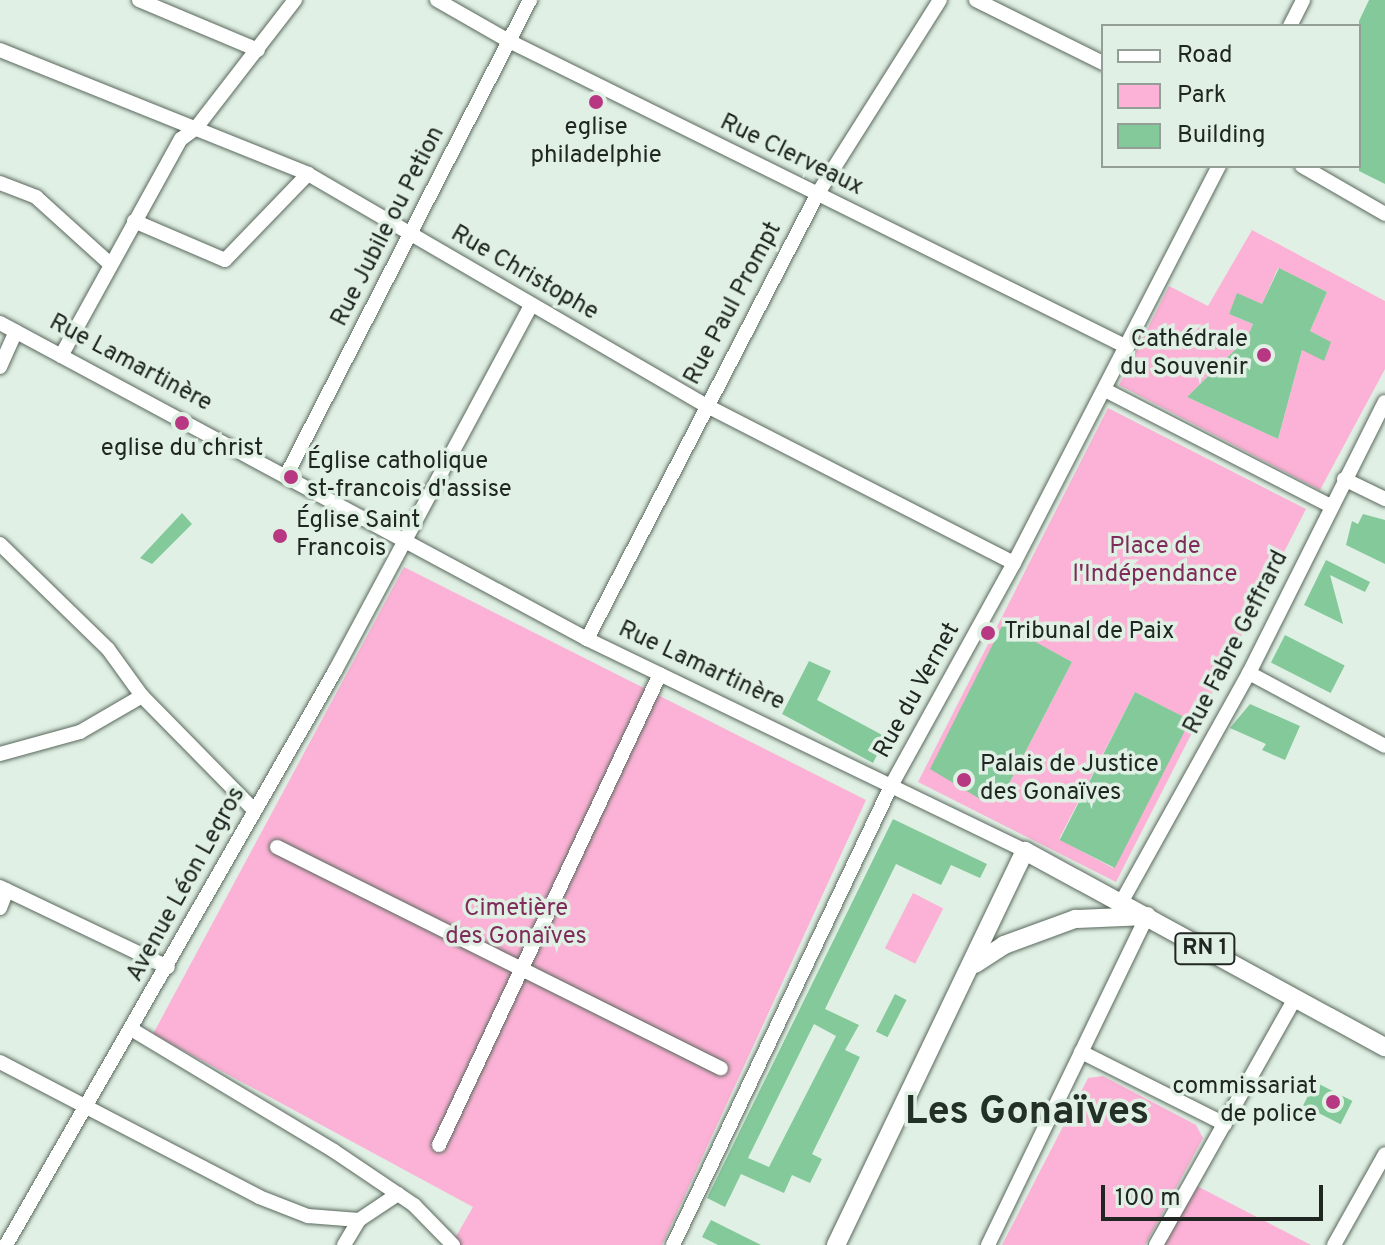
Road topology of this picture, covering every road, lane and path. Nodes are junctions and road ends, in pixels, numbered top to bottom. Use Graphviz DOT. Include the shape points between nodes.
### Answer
graph roads {
  1 [pos="139,0"];
  2 [pos="295,0"];
  3 [pos="437,0"];
  4 [pos="530,0"];
  5 [pos="940,0"];
  6 [pos="976,0"];
  7 [pos="1303,0"];
  8 [pos="1291,24"];
  9 [pos="509,41"];
  10 [pos="0,50"];
  11 [pos="258,50"];
  12 [pos="1101,62"];
  13 [pos="196,128"];
  14 [pos="1218,168"];
  15 [pos="1305,168"];
  16 [pos="308,174"];
  17 [pos="0,183"];
  18 [pos="818,193"];
  19 [pos="1385,214"];
  20 [pos="134,221"];
  21 [pos="410,233"];
  22 [pos="109,263"];
  23 [pos="531,305"];
  24 [pos="0,323"];
  25 [pos="16,331"];
  26 [pos="1127,347"];
  27 [pos="61,356"];
  28 [pos="0,367"];
  29 [pos="1105,390"];
  30 [pos="1385,402"];
  31 [pos="705,405"];
  32 [pos="287,474"];
  33 [pos="1344,479"];
  34 [pos="1385,499"];
  35 [pos="1331,506"];
  36 [pos="0,544"];
  37 [pos="405,545"];
  38 [pos="1014,563"];
  39 [pos="587,639"];
  40 [pos="1249,673"];
  41 [pos="660,674"];
  42 [pos="142,696"];
  43 [pos="1385,746"];
  44 [pos="0,754"];
  45 [pos="892,784"];
  46 [pos="254,810"];
  47 [pos="277,847"];
  48 [pos="1025,851"];
  49 [pos="4,889"];
  50 [pos="1122,901"];
  51 [pos="0,908"];
  52 [pos="1147,916"];
  53 [pos="973,966"];
  54 [pos="168,967"];
  55 [pos="522,968"];
  56 [pos="1294,1000"];
  57 [pos="131,1029"];
  58 [pos="1385,1047"];
  59 [pos="1081,1052"];
  60 [pos="0,1062"];
  61 [pos="721,1068"];
  62 [pos="84,1104"];
  63 [pos="1225,1124"];
  64 [pos="439,1145"];
  65 [pos="1385,1154"];
  66 [pos="398,1194"];
  67 [pos="359,1220"];
  68 [pos="6,1245"];
  69 [pos="344,1245"];
  70 [pos="453,1245"];
  71 [pos="673,1245"];
  72 [pos="838,1245"];
  73 [pos="988,1245"];
  74 [pos="1156,1245"];
  75 [pos="1334,1245"];
  1 -- 11 [label="street"];
  2 -- 11 [label="street"];
  3 -- 9 [label="street, Rue Clerveaux"];
  4 -- 9 [label="street, Rue Jubile ou Petion"];
  5 -- 18 [label="street, Rue Paul Prompt"];
  6 -- 12 [label="street"];
  7 -- 8 [label="street"];
  9 -- 18 [label="street, Rue Clerveaux"];
  9 -- 21 [label="street, Rue Jubile ou Petion"];
  10 -- 13 [label="street, Rue Christophe"];
  11 -- 13 [label="street"];
  13 -- 16 [label="street, Rue Christophe"];
  13 -- 20 [label="street" via="181,139"];
  14 -- 26 [label="street, Rue du Vernet"];
  15 -- 19 [label="street"];
  16 -- 20 [label="street" via="225,260"];
  16 -- 21 [label="street, Rue Christophe"];
  17 -- 22 [label="street" via="36,197"];
  18 -- 26 [label="street, Rue Clerveaux"];
  18 -- 31 [label="street, Rue Paul Prompt"];
  20 -- 22 [label="street"];
  21 -- 23 [label="street, Rue Christophe"];
  21 -- 32 [label="street, Rue Jubile ou Petion"];
  22 -- 27 [label="street"];
  23 -- 31 [label="street, Rue Christophe"];
  23 -- 37 [label="street, Avenue Léon Legros"];
  24 -- 25 [label="street, Rue Lamartinère"];
  25 -- 27 [label="street, Rue Lamartinère"];
  25 -- 28 [label="street"];
  26 -- 29 [label="street, Rue du Vernet"];
  27 -- 32 [label="street, Rue Lamartinère"];
  29 -- 35 [label="street"];
  29 -- 38 [label="street, Rue du Vernet"];
  30 -- 33 [label="street, Rue Fabre Geffrard"];
  31 -- 38 [label="street, Rue Christophe"];
  31 -- 39 [label="street, Rue Paul Prompt"];
  32 -- 37 [label="street, Rue Lamartinère"];
  33 -- 34 [label="street"];
  33 -- 35 [label="street, Rue Fabre Geffrard"];
  35 -- 40 [label="street, Rue Fabre Geffrard"];
  36 -- 42 [label="street" via="108,649"];
  37 -- 39 [label="street, Rue Lamartinère"];
  37 -- 46 [label="street, Avenue Léon Legros"];
  38 -- 45 [label="street, Rue du Vernet"];
  39 -- 41 [label="street, Rue Lamartinère"];
  40 -- 43 [label="street"];
  40 -- 50 [label="street, Rue Fabre Geffrard"];
  41 -- 45 [label="street, Rue Lamartinère"];
  41 -- 55 [label="street"];
  42 -- 44 [label="street" via="80,732"];
  42 -- 46 [label="street"];
  45 -- 48 [label="street, Rue Lamartinère"];
  45 -- 71 [label="street, Rue du Vernet"];
  46 -- 54 [label="street, Avenue Léon Legros"];
  47 -- 55 [label="street"];
  48 -- 50 [label="main road, Rue Lamartinère / RN 1"];
  48 -- 53 [label="main road"];
  49 -- 51 [label="street"];
  49 -- 54 [label="street"];
  50 -- 52 [label="main road, Rue Lamartinère / RN 1"];
  52 -- 53 [label="main road, RN 1" via="1075,919 1004,945"];
  52 -- 56 [label="main road, Rue Lamartinère / RN 1"];
  52 -- 59 [label="street"];
  53 -- 72 [label="main road"];
  54 -- 57 [label="street, Avenue Léon Legros"];
  55 -- 61 [label="street"];
  55 -- 64 [label="street"];
  56 -- 58 [label="main road, Rue Lamartinère / RN 1"];
  56 -- 63 [label="street"];
  57 -- 62 [label="street, Avenue Léon Legros"];
  57 -- 66 [label="street"];
  59 -- 63 [label="street"];
  59 -- 73 [label="street"];
  60 -- 62 [label="street"];
  62 -- 67 [label="street" via="259,1197 329,1221"];
  62 -- 68 [label="street, Avenue Léon Legros"];
  63 -- 74 [label="street"];
  65 -- 75 [label="street"];
  66 -- 67 [label="street"];
  66 -- 70 [label="street"];
  67 -- 69 [label="street"];
}
